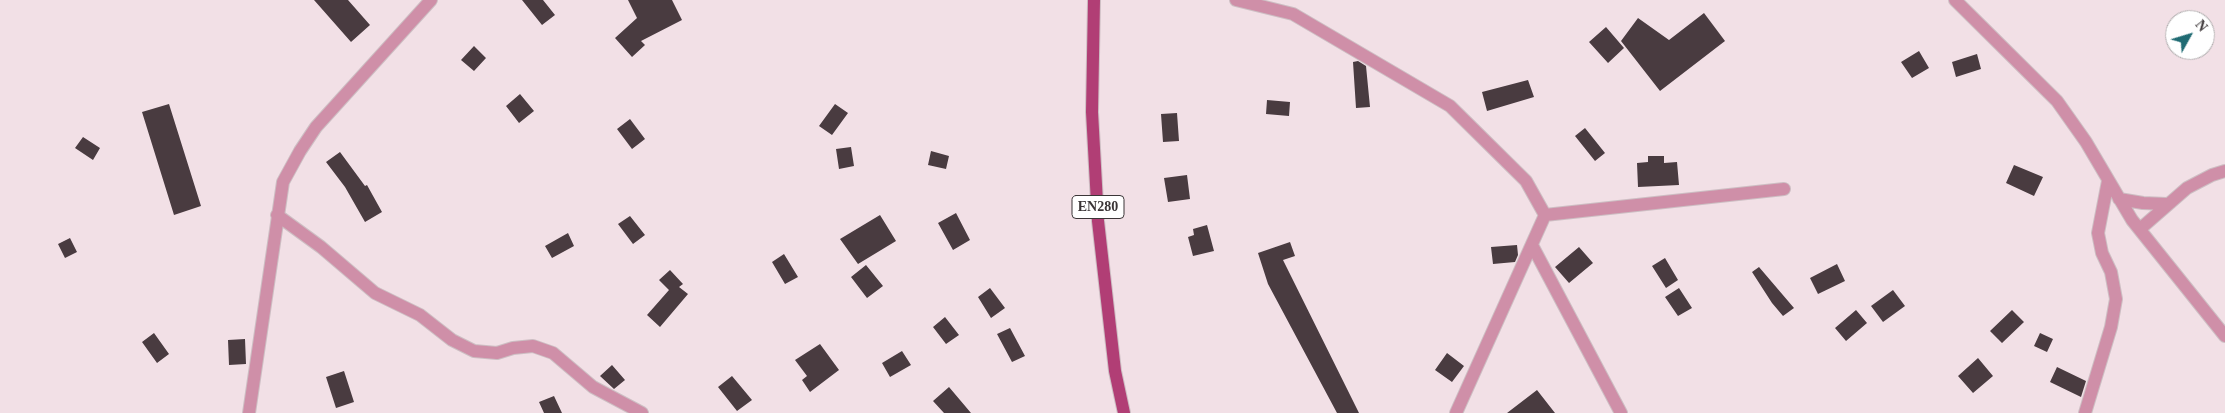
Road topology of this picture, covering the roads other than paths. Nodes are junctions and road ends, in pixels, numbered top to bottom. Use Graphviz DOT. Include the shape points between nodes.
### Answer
graph roads {
  1 [pos="431,0"];
  2 [pos="1094,0"];
  3 [pos="1236,0"];
  4 [pos="1955,0"];
  5 [pos="2225,171"];
  6 [pos="2108,181"];
  7 [pos="1784,189"];
  8 [pos="2119,199"];
  9 [pos="2167,204"];
  10 [pos="277,215"];
  11 [pos="1546,215"];
  12 [pos="2140,229"];
  13 [pos="1533,247"];
  14 [pos="2225,336"];
  15 [pos="249,413"];
  16 [pos="642,413"];
  17 [pos="1124,413"];
  18 [pos="1456,413"];
  19 [pos="1621,413"];
  20 [pos="2085,413"];
  1 -- 10 [label="street" via="316,127 282,182"];
  2 -- 17 [label="main road, EN280" via="1092,112 1098,221 1115,371"];
  3 -- 11 [label="street" via="1293,14 1450,106 1526,181"];
  4 -- 6 [label="street" via="2057,101"];
  5 -- 9 [label="street" via="2187,188"];
  6 -- 8 [label="street"];
  6 -- 20 [label="street" via="2098,233 2116,299 2111,327"];
  7 -- 11 [label="street"];
  8 -- 9 [label="street"];
  8 -- 12 [label="street"];
  9 -- 12 [label="street"];
  10 -- 15 [label="street"];
  10 -- 16 [label="street" via="376,293 420,315 452,340 474,351 497,353 533,346 553,353 593,387"];
  11 -- 13 [label="street"];
  12 -- 14 [label="street"];
  13 -- 18 [label="street"];
  13 -- 19 [label="street"];
}
